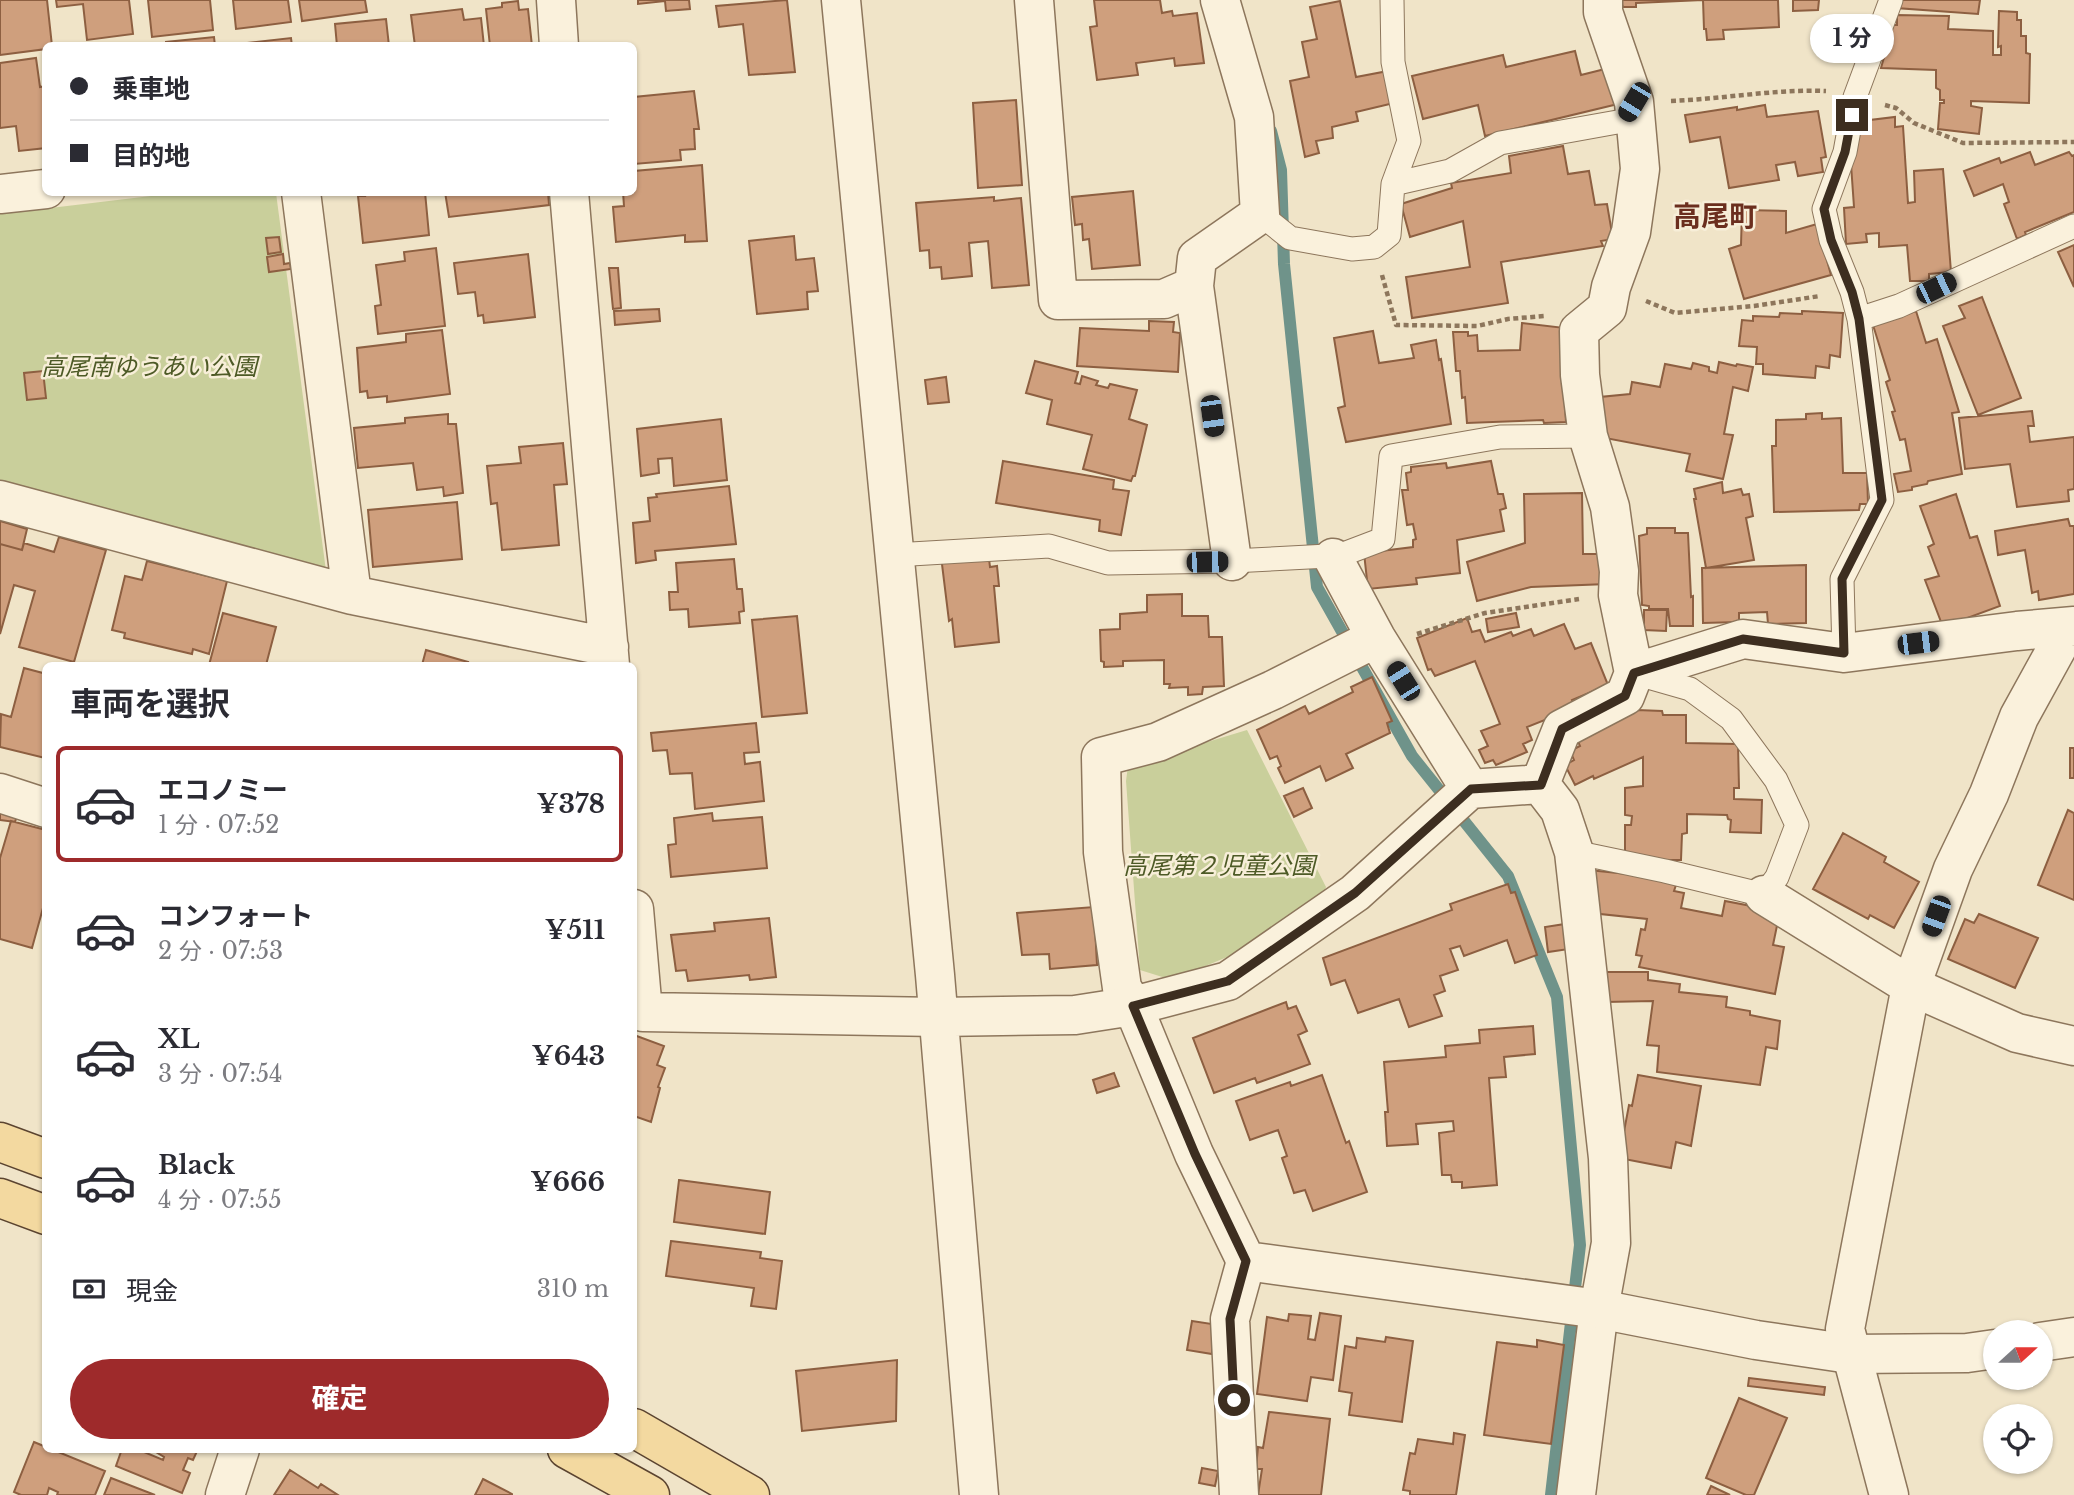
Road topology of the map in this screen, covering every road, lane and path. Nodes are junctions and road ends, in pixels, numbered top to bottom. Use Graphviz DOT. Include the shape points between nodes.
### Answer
graph roads {
  1 [pos="556,0"];
  2 [pos="841,0"];
  3 [pos="1034,0"];
  4 [pos="1220,0"];
  5 [pos="1392,0"];
  6 [pos="1603,0"];
  7 [pos="1891,0"];
  8 [pos="559,42"];
  9 [pos="1855,97"];
  10 [pos="1634,102"];
  11 [pos="2074,142"];
  12 [pos="1393,184"];
  13 [pos="42,189"];
  14 [pos="0,194"];
  15 [pos="302,196"];
  16 [pos="569,196"];
  17 [pos="1260,214"];
  18 [pos="2074,226"];
  19 [pos="1374,247"];
  20 [pos="1194,286"];
  21 [pos="1611,288"];
  22 [pos="1852,292"];
  23 [pos="1859,319"];
  24 [pos="1579,331"];
  25 [pos="1588,436"];
  26 [pos="0,500"];
  27 [pos="894,555"];
  28 [pos="1333,558"];
  29 [pos="1232,561"];
  30 [pos="352,595"];
  31 [pos="1618,596"];
  32 [pos="2071,627"];
  33 [pos="1376,638"];
  34 [pos="1844,653"];
  35 [pos="610,656"];
  36 [pos="1634,673"];
  37 [pos="1541,785"];
  38 [pos="1471,789"];
  39 [pos="0,793"];
  40 [pos="42,807"];
  41 [pos="1574,852"];
  42 [pos="1764,895"];
  43 [pos="637,986"];
  44 [pos="1911,986"];
  45 [pos="1133,1006"];
  46 [pos="638,1011"];
  47 [pos="938,1017"];
  48 [pos="2074,1046"];
  49 [pos="0,1142"];
  50 [pos="42,1158"];
  51 [pos="0,1198"];
  52 [pos="42,1214"];
  53 [pos="1246,1261"];
  54 [pos="1599,1309"];
  55 [pos="2074,1337"];
  56 [pos="2053,1340"];
  57 [pos="1983,1351"];
  58 [pos="1850,1354"];
  59 [pos="637,1430"];
  60 [pos="239,1453"];
  61 [pos="574,1453"];
  62 [pos="225,1495"];
  63 [pos="650,1495"];
  64 [pos="750,1495"];
  65 [pos="979,1495"];
  66 [pos="1239,1495"];
  67 [pos="1576,1495"];
  68 [pos="1889,1495"];
  1 -- 8 [label="street"];
  2 -- 27 [label="street"];
  3 -- 20 [label="street" via="1058,300 1164,299"];
  4 -- 17 [label="street" via="1254,117"];
  5 -- 12 [label="lane" via="1393,62 1409,141"];
  6 -- 10 [label="street"];
  7 -- 9 [label="lane"];
  9 -- 10 [label="path" via="1793,90"];
  9 -- 11 [label="path" via="1896,108 1914,123 1963,143"];
  9 -- 22 [label="lane" via="1845,152 1824,209"];
  10 -- 12 [label="lane" via="1623,121 1500,143 1450,171"];
  10 -- 21 [label="street" via="1640,169 1631,232"];
  12 -- 19 [label="lane" via="1389,235"];
  13 -- 14 [label="street"];
  15 -- 30 [label="street"];
  16 -- 35 [label="street"];
  17 -- 19 [label="lane" via="1290,238 1352,249"];
  17 -- 20 [label="street" via="1197,258"];
  18 -- 23 [label="lane" via="1899,306"];
  19 -- 24 [label="path" via="1396,325 1477,326 1559,315"];
  20 -- 29 [label="street"];
  21 -- 22 [label="path" via="1675,313"];
  21 -- 24 [label="street" via="1607,308"];
  22 -- 23 [label="lane"];
  23 -- 34 [label="lane" via="1882,500 1842,579"];
  24 -- 25 [label="street"];
  25 -- 28 [label="lane" via="1500,437 1391,456 1383,539"];
  25 -- 31 [label="street" via="1610,507"];
  26 -- 30 [label="street"];
  27 -- 29 [label="lane" via="1049,546 1108,563"];
  27 -- 47 [label="street"];
  28 -- 29 [label="lane"];
  28 -- 33 [label="street"];
  30 -- 35 [label="street"];
  31 -- 33 [label="path" via="1485,613 1421,634"];
  31 -- 36 [label="street"];
  32 -- 34 [label="street"];
  32 -- 44 [label="street" via="2019,718 1953,869"];
  33 -- 38 [label="street"];
  33 -- 45 [label="street" via="1158,742 1101,757 1103,852 1122,988"];
  34 -- 36 [label="street" via="1743,639"];
  36 -- 37 [label="street" via="1625,696 1562,729"];
  36 -- 42 [label="lane" via="1690,688 1721,711 1776,780 1797,825 1777,877"];
  37 -- 38 [label="street"];
  37 -- 41 [label="street" via="1560,810"];
  38 -- 45 [label="street" via="1355,893 1228,981"];
  39 -- 40 [label="street"];
  41 -- 42 [label="lane"];
  41 -- 54 [label="street" via="1608,1158 1611,1243"];
  42 -- 44 [label="street"];
  43 -- 46 [label="street"];
  44 -- 48 [label="street" via="2017,1033"];
  44 -- 58 [label="street" via="1845,1329"];
  45 -- 47 [label="street" via="1075,1015"];
  45 -- 53 [label="street"];
  46 -- 47 [label="street"];
  47 -- 65 [label="street"];
  49 -- 50 [label="main road"];
  51 -- 52 [label="main road"];
  53 -- 54 [label="street"];
  53 -- 66 [label="street" via="1230,1319"];
  54 -- 58 [label="street"];
  54 -- 67 [label="street"];
  55 -- 56 [label="street"];
  57 -- 58 [label="street"];
  58 -- 68 [label="street"];
  59 -- 64 [label="main road"];
  60 -- 62 [label="street"];
  61 -- 63 [label="main road"];
}
